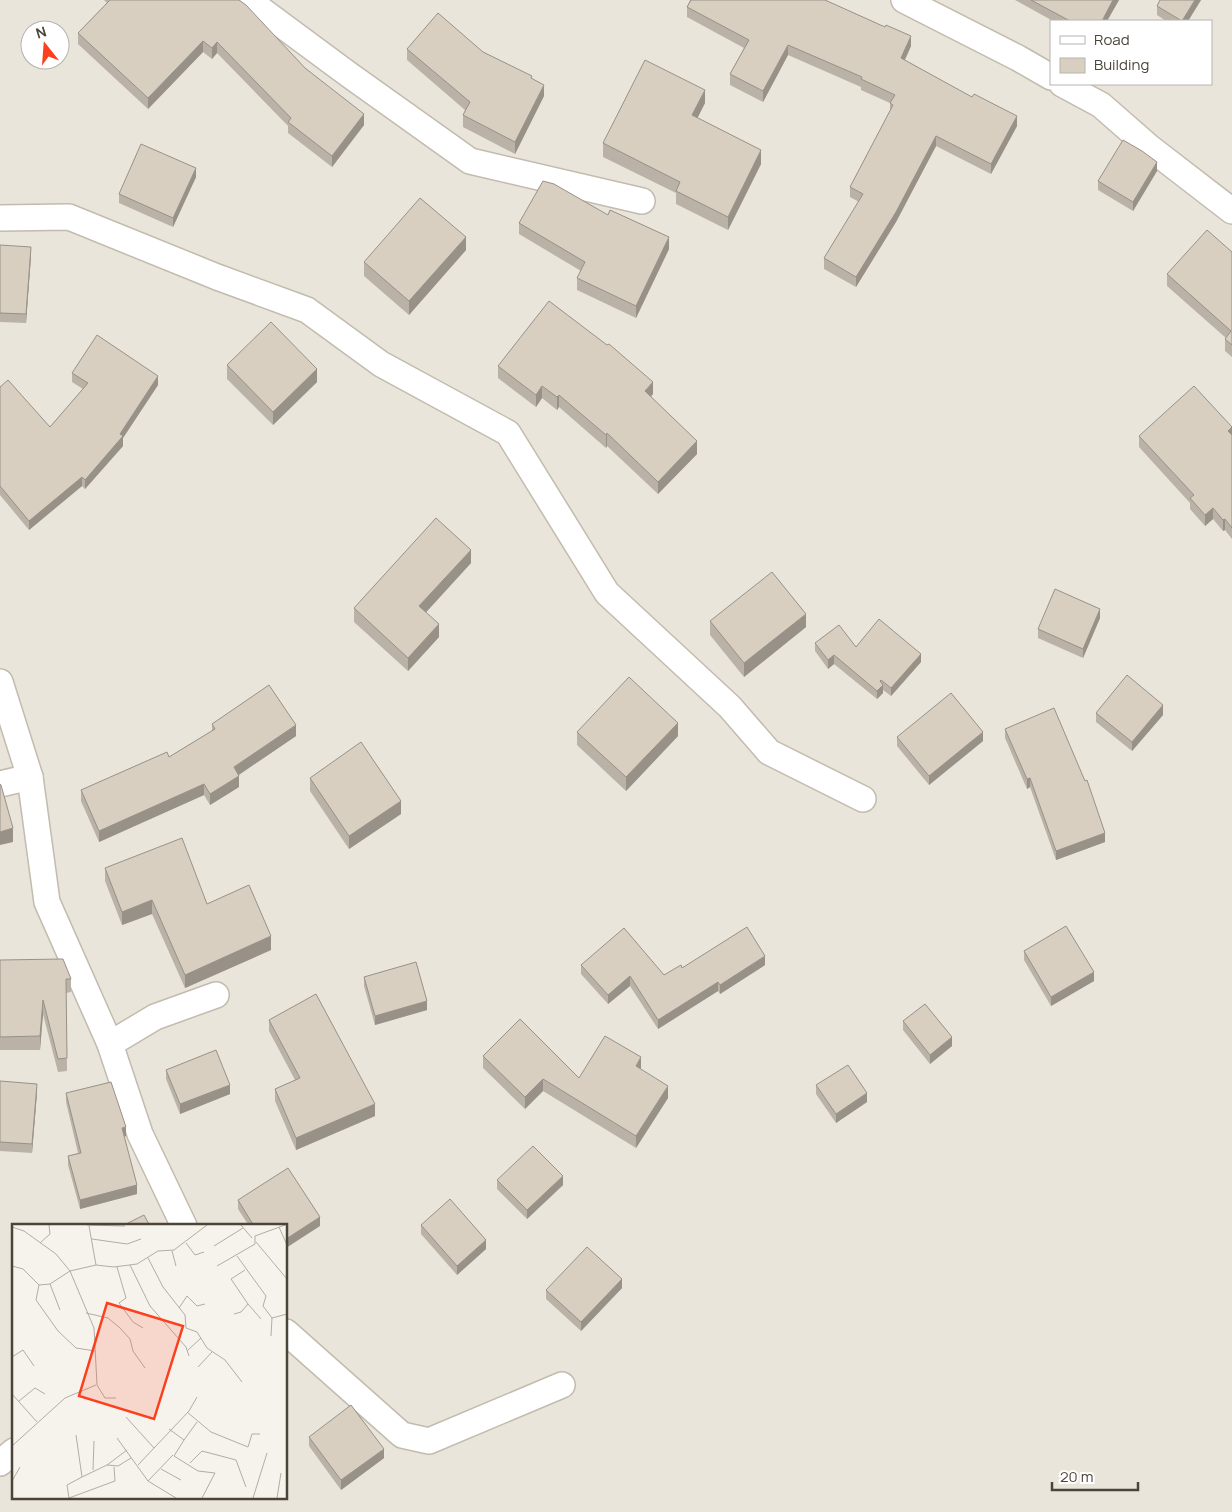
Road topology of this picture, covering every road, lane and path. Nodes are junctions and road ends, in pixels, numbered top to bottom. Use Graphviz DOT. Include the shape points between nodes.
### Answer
graph roads {
  1 [pos="248,0"];
  2 [pos="904,0"];
  3 [pos="1050,76"];
  4 [pos="1064,85"];
  5 [pos="642,201"];
  6 [pos="1232,211"];
  7 [pos="0,218"];
  8 [pos="0,682"];
  9 [pos="30,777"];
  10 [pos="0,784"];
  11 [pos="862,799"];
  12 [pos="216,995"];
  13 [pos="110,1044"];
  14 [pos="183,1224"];
  15 [pos="288,1334"];
  16 [pos="562,1386"];
  17 [pos="12,1453"];
  18 [pos="0,1463"];
  1 -- 5 [label="street" via="470,161"];
  2 -- 3 [label="street"];
  4 -- 6 [label="street" via="1101,105"];
  7 -- 11 [label="street" via="69,217 307,310 382,364 508,433 608,593 730,707 769,752"];
  8 -- 9 [label="street"];
  9 -- 10 [label="street"];
  9 -- 13 [label="street" via="47,902"];
  12 -- 13 [label="street" via="155,1017"];
  13 -- 14 [label="street" via="140,1134"];
  15 -- 16 [label="street" via="402,1435 429,1441"];
  17 -- 18 [label="street"];
}
